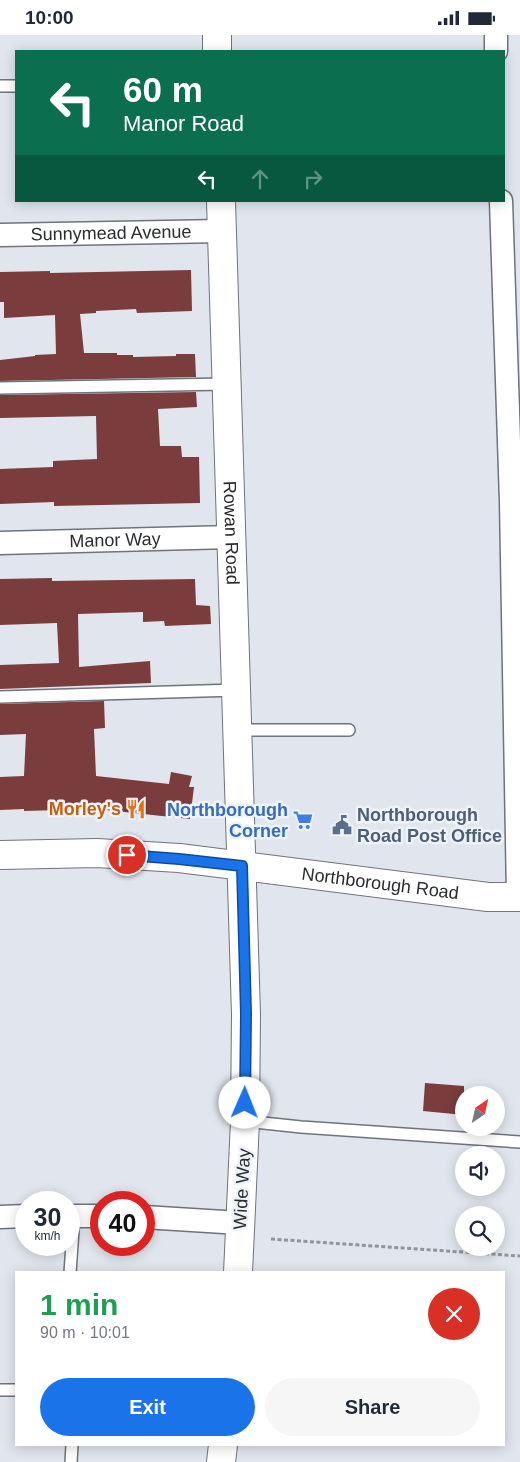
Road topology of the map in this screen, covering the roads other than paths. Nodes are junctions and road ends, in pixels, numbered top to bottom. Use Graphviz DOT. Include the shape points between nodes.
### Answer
graph roads {
  1 [pos="217,35"];
  2 [pos="496,35"];
  3 [pos="217,50"];
  4 [pos="496,50"];
  5 [pos="0,86"];
  6 [pos="15,86"];
  7 [pos="221,202"];
  8 [pos="501,202"];
  9 [pos="222,231"];
  10 [pos="0,235"];
  11 [pos="226,384"];
  12 [pos="0,388"];
  13 [pos="231,537"];
  14 [pos="0,543"];
  15 [pos="236,690"];
  16 [pos="0,697"];
  17 [pos="238,730"];
  18 [pos="349,730"];
  19 [pos="0,855"];
  20 [pos="242,866"];
  21 [pos="519,896"];
  22 [pos="245,1121"];
  23 [pos="520,1142"];
  24 [pos="15,1216"];
  25 [pos="0,1217"];
  26 [pos="155,1218"];
  27 [pos="240,1223"];
  28 [pos="70,1256"];
  29 [pos="70,1271"];
  30 [pos="238,1271"];
  31 [pos="0,1390"];
  32 [pos="15,1390"];
  33 [pos="72,1446"];
  34 [pos="223,1446"];
  35 [pos="71,1462"];
  36 [pos="222,1462"];
  1 -- 3 [label="main road"];
  2 -- 4 [label="street"];
  5 -- 6 [label="lane"];
  7 -- 9 [label="main road, Rowan Road"];
  8 -- 21 [label="street"];
  9 -- 10 [label="street, Sunnymead Avenue"];
  9 -- 11 [label="main road, Rowan Road"];
  11 -- 12 [label="lane"];
  11 -- 13 [label="main road, Rowan Road"];
  13 -- 14 [label="street, Manor Way"];
  13 -- 15 [label="main road, Rowan Road"];
  15 -- 16 [label="lane"];
  15 -- 17 [label="main road, Rowan Road"];
  17 -- 18 [label="lane"];
  17 -- 20 [label="main road, Rowan Road"];
  19 -- 20 [label="main road, Northborough Road" via="106,854"];
  20 -- 21 [label="main road, Northborough Road" via="488,897"];
  20 -- 22 [label="main road, Wide Way"];
  22 -- 23 [label="lane"];
  22 -- 27 [label="main road, Wide Way"];
  24 -- 25 [label="street"];
  26 -- 27 [label="street"];
  27 -- 30 [label="main road, Wide Way"];
  28 -- 29 [label="lane"];
  31 -- 32 [label="lane"];
  33 -- 35 [label="lane"];
  34 -- 36 [label="main road"];
}
